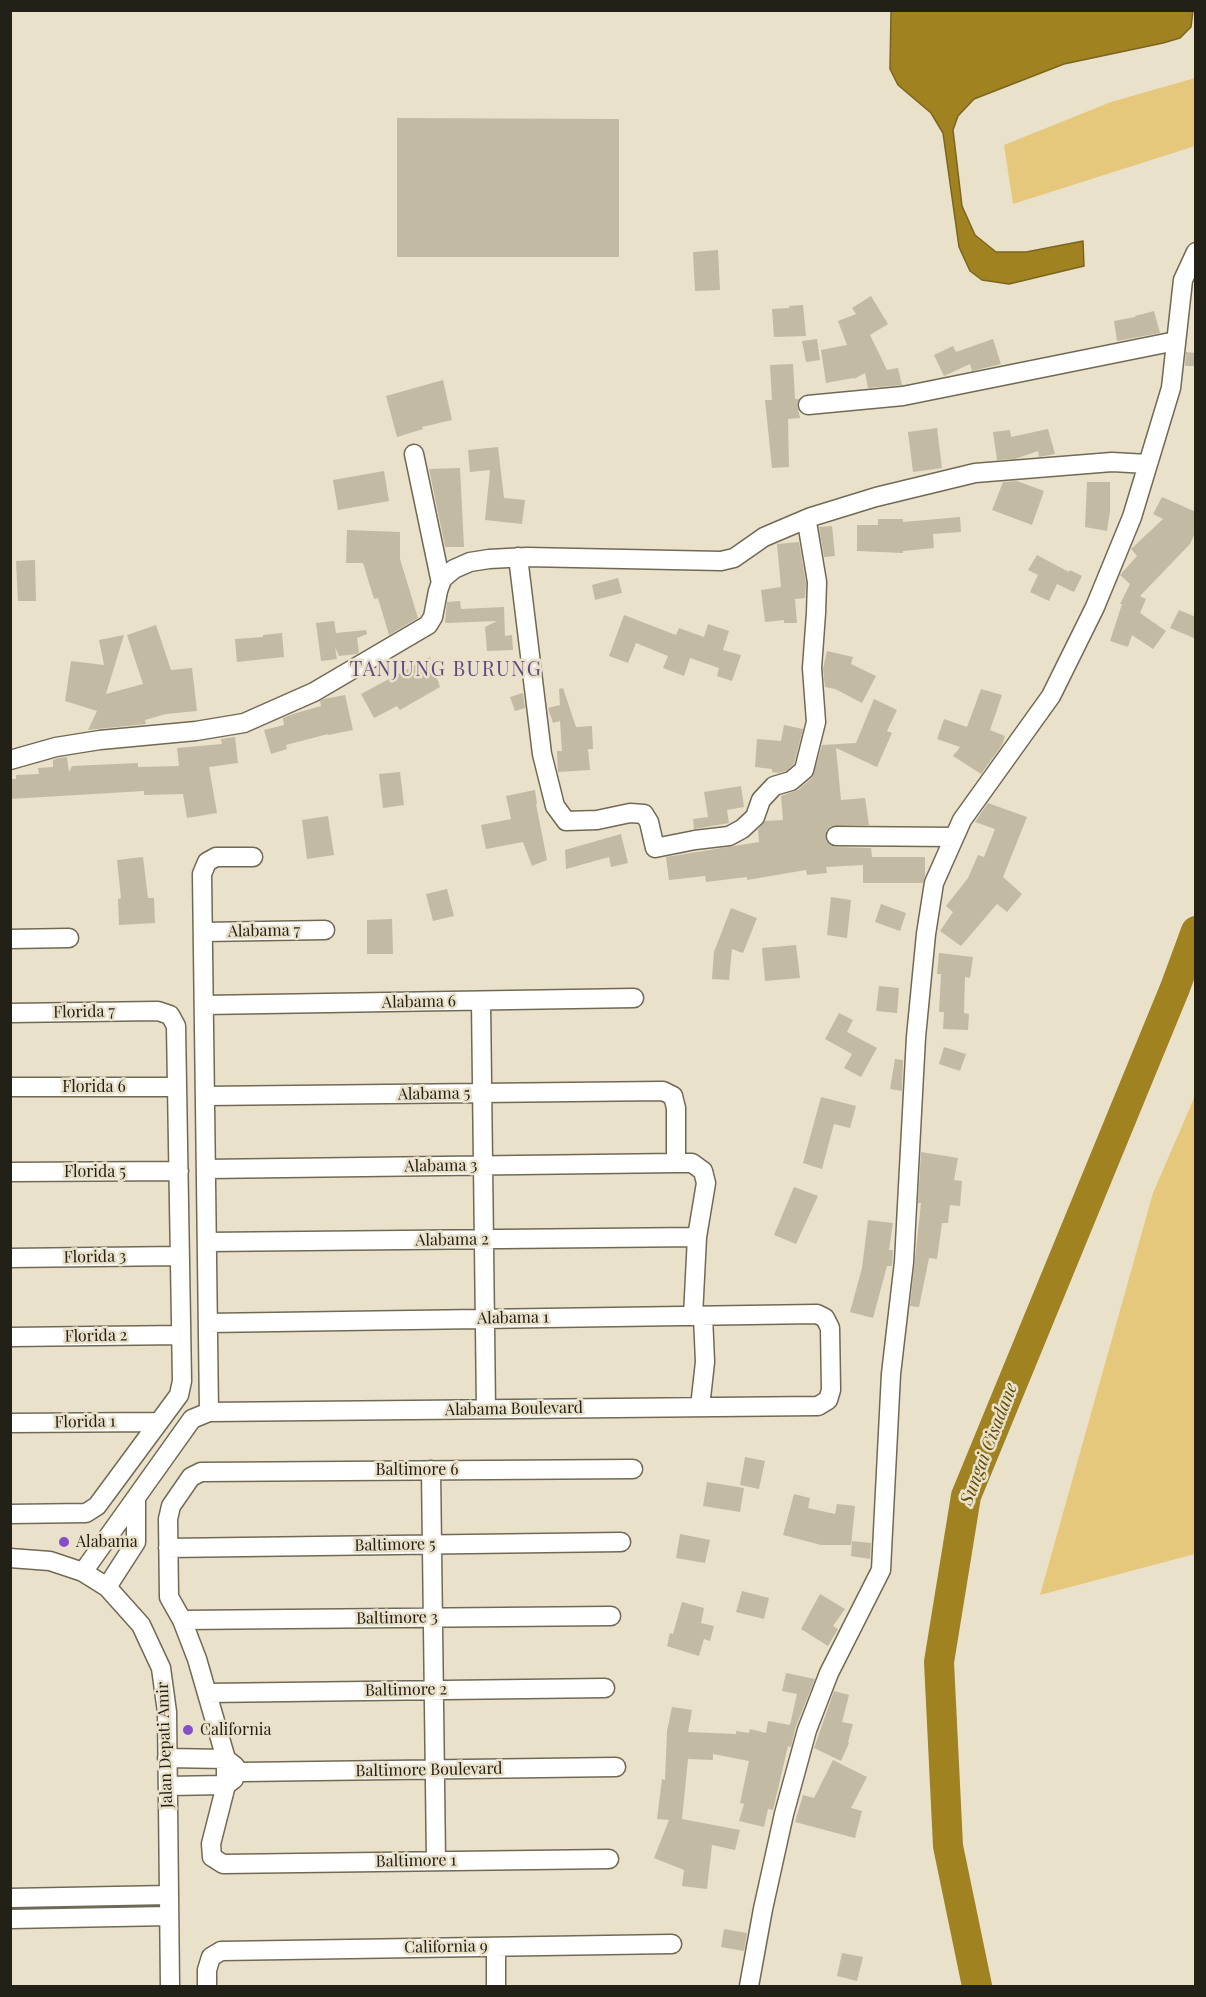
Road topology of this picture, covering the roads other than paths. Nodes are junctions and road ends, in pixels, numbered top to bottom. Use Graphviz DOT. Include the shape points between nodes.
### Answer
graph roads {
  1 [pos="1196,252"];
  2 [pos="1176,341"];
  3 [pos="807,405"];
  4 [pos="414,454"];
  5 [pos="1148,464"];
  6 [pos="804,520"];
  7 [pos="518,557"];
  8 [pos="441,583"];
  9 [pos="10,759"];
  10 [pos="836,836"];
  11 [pos="954,837"];
  12 [pos="253,857"];
  13 [pos="325,930"];
  14 [pos="203,932"];
  15 [pos="69,938"];
  16 [pos="10,939"];
  17 [pos="634,998"];
  18 [pos="481,1001"];
  19 [pos="204,1005"];
  20 [pos="10,1012"];
  21 [pos="10,1087"];
  22 [pos="177,1087"];
  23 [pos="482,1093"];
  24 [pos="205,1096"];
  25 [pos="676,1163"];
  26 [pos="483,1166"];
  27 [pos="206,1169"];
  28 [pos="179,1171"];
  29 [pos="10,1172"];
  30 [pos="697,1238"];
  31 [pos="484,1240"];
  32 [pos="207,1242"];
  33 [pos="180,1256"];
  34 [pos="10,1258"];
  35 [pos="698,1316"];
  36 [pos="485,1319"];
  37 [pos="208,1323"];
  38 [pos="181,1335"];
  39 [pos="10,1337"];
  40 [pos="818,1406"];
  41 [pos="700,1407"];
  42 [pos="486,1409"];
  43 [pos="209,1412"];
  44 [pos="159,1422"];
  45 [pos="10,1423"];
  46 [pos="633,1469"];
  47 [pos="431,1470"];
  48 [pos="136,1497"];
  49 [pos="10,1515"];
  50 [pos="621,1542"];
  51 [pos="432,1545"];
  52 [pos="168,1548"];
  53 [pos="10,1558"];
  54 [pos="83,1572"];
  55 [pos="107,1587"];
  56 [pos="611,1616"];
  57 [pos="433,1618"];
  58 [pos="182,1620"];
  59 [pos="605,1688"];
  60 [pos="434,1690"];
  61 [pos="207,1693"];
  62 [pos="167,1758"];
  63 [pos="226,1759"];
  64 [pos="616,1767"];
  65 [pos="435,1770"];
  66 [pos="242,1772"];
  67 [pos="226,1785"];
  68 [pos="168,1786"];
  69 [pos="609,1859"];
  70 [pos="436,1861"];
  71 [pos="169,1895"];
  72 [pos="10,1898"];
  73 [pos="169,1916"];
  74 [pos="10,1919"];
  75 [pos="672,1944"];
  76 [pos="496,1947"];
  77 [pos="170,1986"];
  78 [pos="207,1986"];
  79 [pos="496,1986"];
  80 [pos="749,1986"];
  1 -- 2 [label="street" via="1183,280"];
  2 -- 3 [label="street" via="903,396"];
  2 -- 5 [label="street" via="1171,388"];
  4 -- 8 [label="street"];
  5 -- 6 [label="street" via="1112,462 975,473 876,497"];
  5 -- 11 [label="street" via="1132,517 1095,607 1051,696 962,820"];
  6 -- 7 [label="street" via="722,561"];
  6 -- 7 [label="street" via="817,582 812,668 816,722 804,770 791,781 774,786 761,800 755,817 729,836 655,848 644,814 566,821 555,806 542,754"];
  7 -- 8 [label="street" via="471,562 453,569"];
  8 -- 9 [label="street" via="428,625 314,692 244,723 100,740"];
  10 -- 11 [label="street"];
  11 -- 80 [label="street" via="934,884 926,934 916,1037 904,1262 891,1374 881,1570 829,1673 807,1730 784,1814"];
  12 -- 14 [label="street" via="216,857 207,862 202,874"];
  13 -- 14 [label="street, Alabama 7"];
  14 -- 19 [label="street"];
  15 -- 16 [label="street"];
  17 -- 18 [label="street, Alabama 6"];
  18 -- 19 [label="street, Alabama 6"];
  18 -- 23 [label="street"];
  19 -- 24 [label="street"];
  20 -- 22 [label="street, Florida 7" via="158,1011 170,1015 176,1026"];
  21 -- 22 [label="street, Florida 6"];
  22 -- 28 [label="street"];
  23 -- 24 [label="street, Alabama 5"];
  23 -- 25 [label="street, Alabama 5" via="663,1092 673,1096 676,1108"];
  23 -- 26 [label="street"];
  24 -- 27 [label="street"];
  25 -- 26 [label="street, Alabama 3"];
  25 -- 30 [label="street, Alabama 3" via="692,1163 703,1171 706,1183"];
  26 -- 27 [label="street, Alabama 3"];
  26 -- 31 [label="street"];
  27 -- 32 [label="street"];
  28 -- 29 [label="street, Florida 5"];
  28 -- 33 [label="street"];
  30 -- 31 [label="street, Alabama 2"];
  30 -- 35 [label="street"];
  31 -- 32 [label="street, Alabama 2"];
  31 -- 36 [label="street"];
  32 -- 37 [label="street"];
  33 -- 34 [label="street, Florida 3"];
  33 -- 38 [label="street"];
  35 -- 36 [label="street, Alabama 1"];
  35 -- 40 [label="street, Alabama 1" via="817,1314 825,1318 830,1328 831,1390 828,1400"];
  35 -- 41 [label="street" via="705,1362"];
  36 -- 37 [label="street, Alabama 1"];
  36 -- 42 [label="street"];
  37 -- 43 [label="street"];
  38 -- 39 [label="street, Florida 2"];
  38 -- 44 [label="street" via="179,1395"];
  40 -- 41 [label="street, Alabama Boulevard"];
  41 -- 42 [label="street, Alabama Boulevard"];
  42 -- 43 [label="street, Alabama Boulevard"];
  43 -- 48 [label="street" via="192,1419"];
  44 -- 45 [label="street, Florida 1"];
  44 -- 49 [label="street" via="97,1506 86,1513"];
  46 -- 47 [label="street, Baltimore 6"];
  47 -- 51 [label="street"];
  47 -- 52 [label="street, Baltimore 6" via="201,1472 191,1477 171,1506"];
  48 -- 54 [label="street"];
  48 -- 55 [label="street" via="136,1542"];
  50 -- 51 [label="street, Baltimore 5"];
  51 -- 52 [label="street, Baltimore 5"];
  51 -- 57 [label="street"];
  52 -- 58 [label="street" via="169,1597"];
  53 -- 54 [label="street, Jalan Depati Amir" via="50,1561"];
  54 -- 55 [label="street, Jalan Depati Amir"];
  55 -- 62 [label="street, Jalan Depati Amir" via="141,1625 161,1668 167,1712"];
  56 -- 57 [label="street, Baltimore 3"];
  57 -- 58 [label="street, Baltimore 3"];
  57 -- 60 [label="street"];
  58 -- 61 [label="street"];
  59 -- 60 [label="street, Baltimore 2"];
  60 -- 61 [label="street, Baltimore 2"];
  60 -- 65 [label="street"];
  61 -- 63 [label="street"];
  62 -- 63 [label="street"];
  62 -- 68 [label="street, Jalan Depati Amir"];
  63 -- 66 [label="street"];
  63 -- 67 [label="street"];
  64 -- 65 [label="street, Baltimore Boulevard"];
  65 -- 66 [label="street, Baltimore Boulevard"];
  65 -- 70 [label="street"];
  66 -- 67 [label="street"];
  67 -- 68 [label="street"];
  67 -- 70 [label="street, Baltimore 1" via="211,1844 212,1857 223,1864"];
  68 -- 71 [label="street, Jalan Depati Amir"];
  69 -- 70 [label="street, Baltimore 1"];
  71 -- 72 [label="street"];
  71 -- 73 [label="street, Jalan Depati Amir"];
  73 -- 74 [label="street"];
  73 -- 77 [label="street, Jalan Depati Amir"];
  75 -- 76 [label="street, California 9"];
  76 -- 78 [label="street, California 9" via="221,1951 211,1957"];
  76 -- 79 [label="street"];
}
